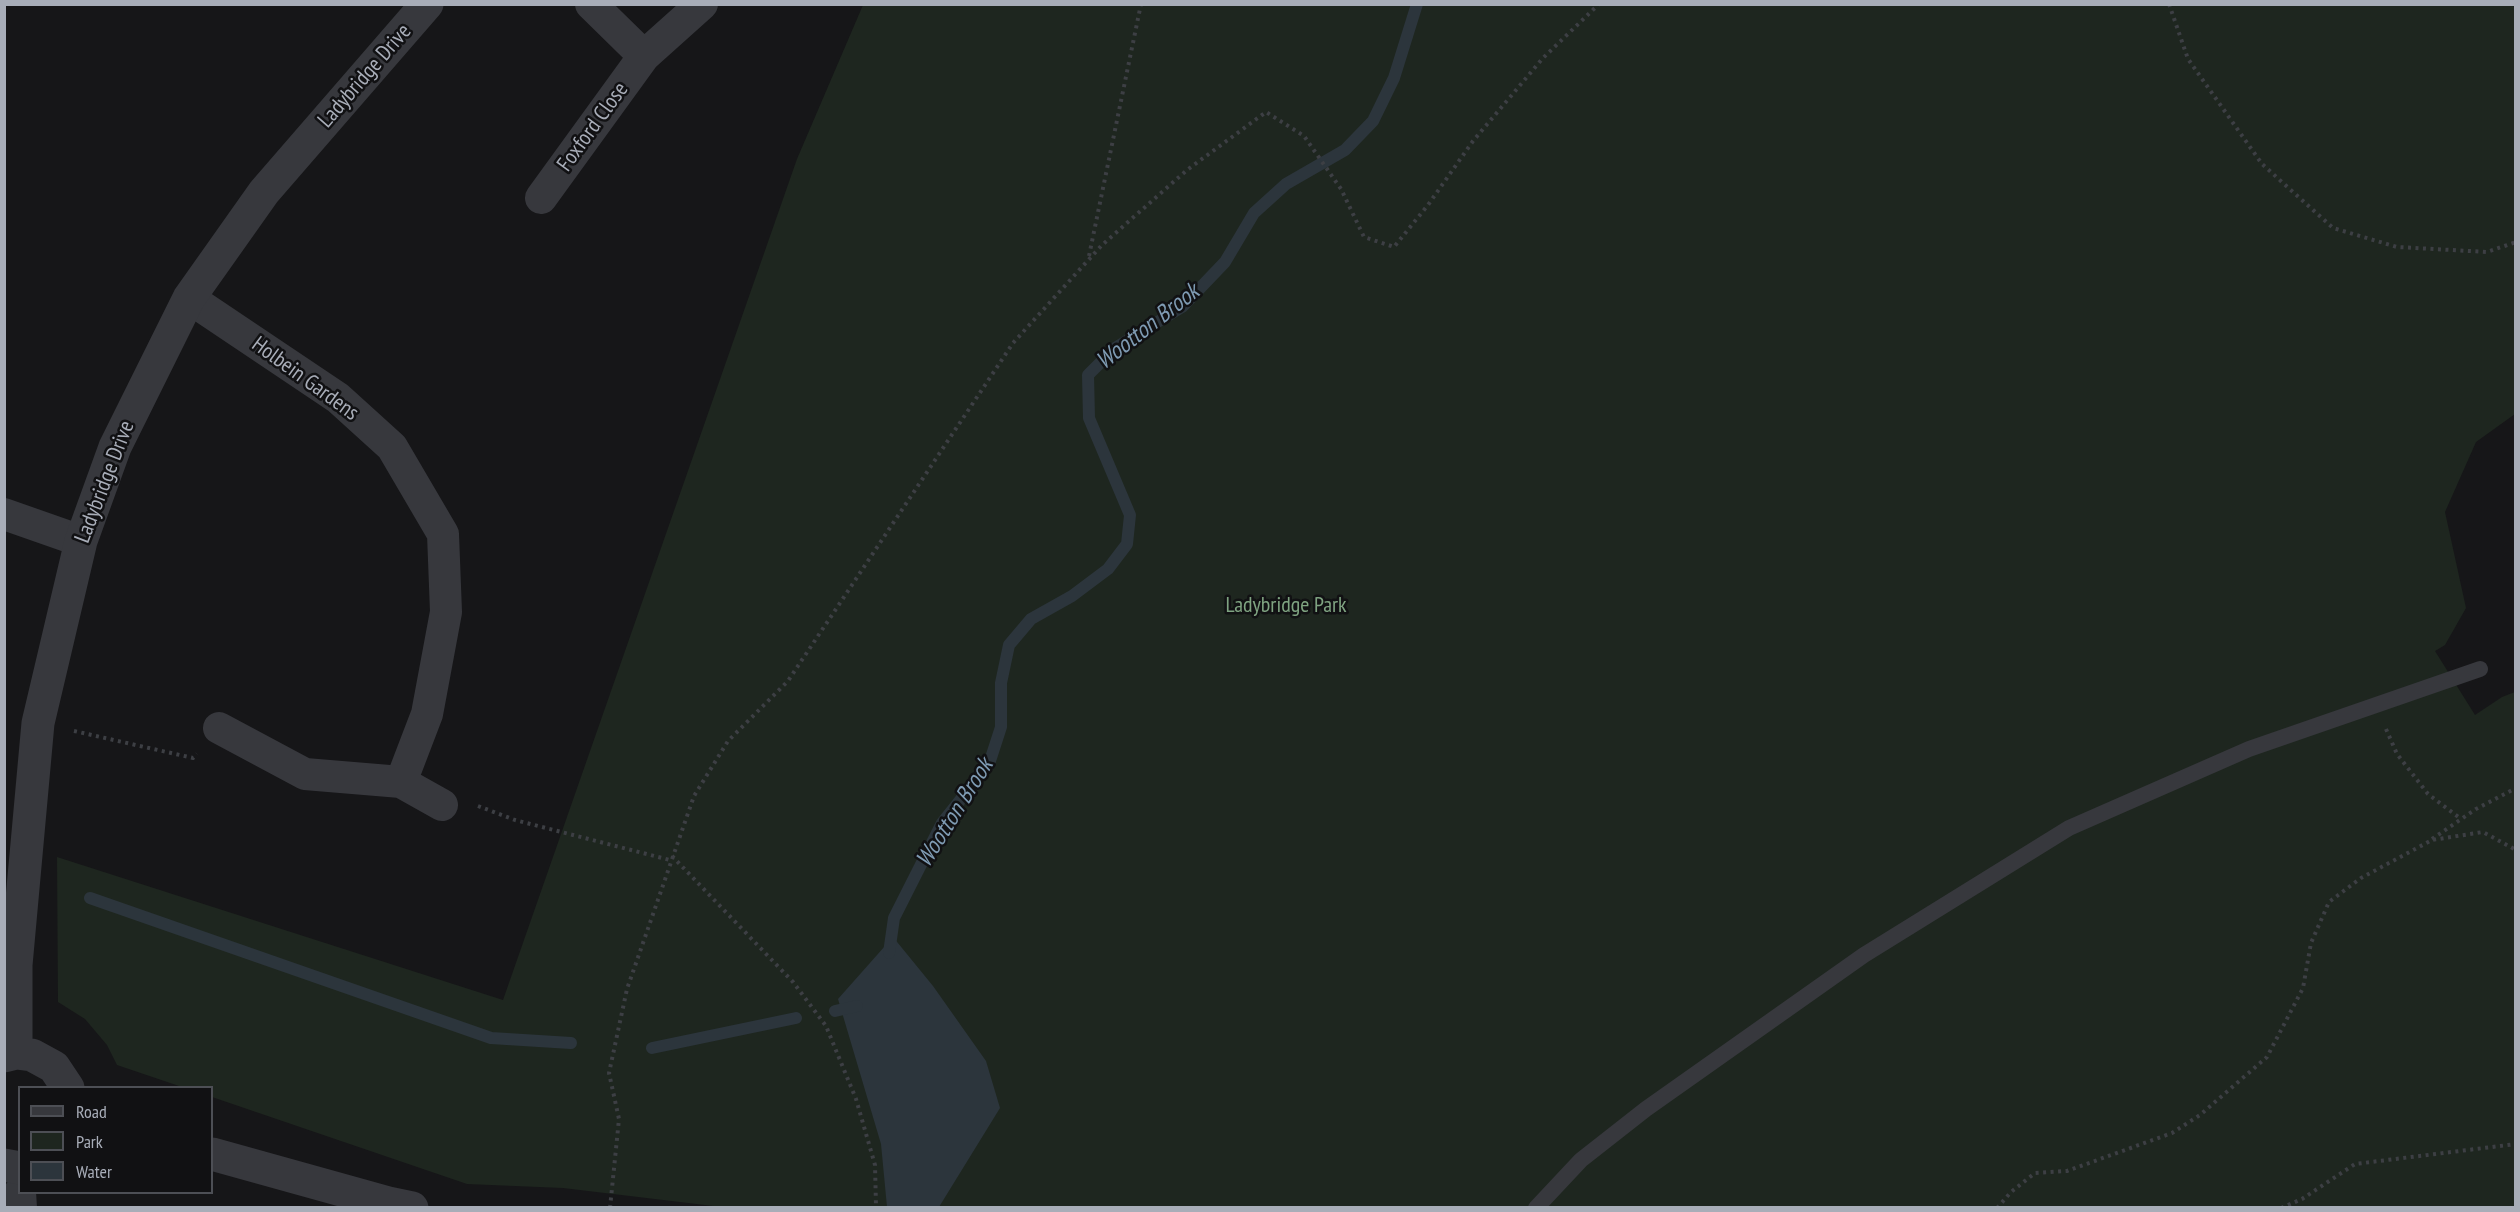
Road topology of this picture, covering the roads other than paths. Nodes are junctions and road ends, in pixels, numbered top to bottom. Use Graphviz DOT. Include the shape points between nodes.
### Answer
graph roads {
  1 [pos="427,4"];
  2 [pos="591,4"];
  3 [pos="702,4"];
  4 [pos="644,57"];
  5 [pos="541,198"];
  6 [pos="189,298"];
  7 [pos="4,514"];
  8 [pos="81,540"];
  9 [pos="2480,669"];
  10 [pos="219,728"];
  11 [pos="402,782"];
  12 [pos="442,805"];
  13 [pos="10,1054"];
  14 [pos="67,1086"];
  15 [pos="213,1155"];
  16 [pos="412,1208"];
  17 [pos="1536,1208"];
  1 -- 6 [label="street, Ladybridge Drive" via="264,192"];
  2 -- 4 [label="street"];
  3 -- 4 [label="street, Foxford Close"];
  4 -- 5 [label="street, Foxford Close"];
  6 -- 8 [label="street, Ladybridge Drive" via="115,447"];
  6 -- 11 [label="street, Holbein Gardens" via="338,398 392,447 443,534 446,612 427,714"];
  7 -- 8 [label="street"];
  8 -- 13 [label="street, Ladybridge Drive" via="38,723"];
  9 -- 17 [label="lane" via="2249,749 2069,828 1864,954 1646,1109 1581,1160"];
  10 -- 11 [label="street" via="305,774"];
  11 -- 12 [label="street"];
  13 -- 14 [label="street" via="32,1054 54,1067"];
  15 -- 16 [label="street"];
}
